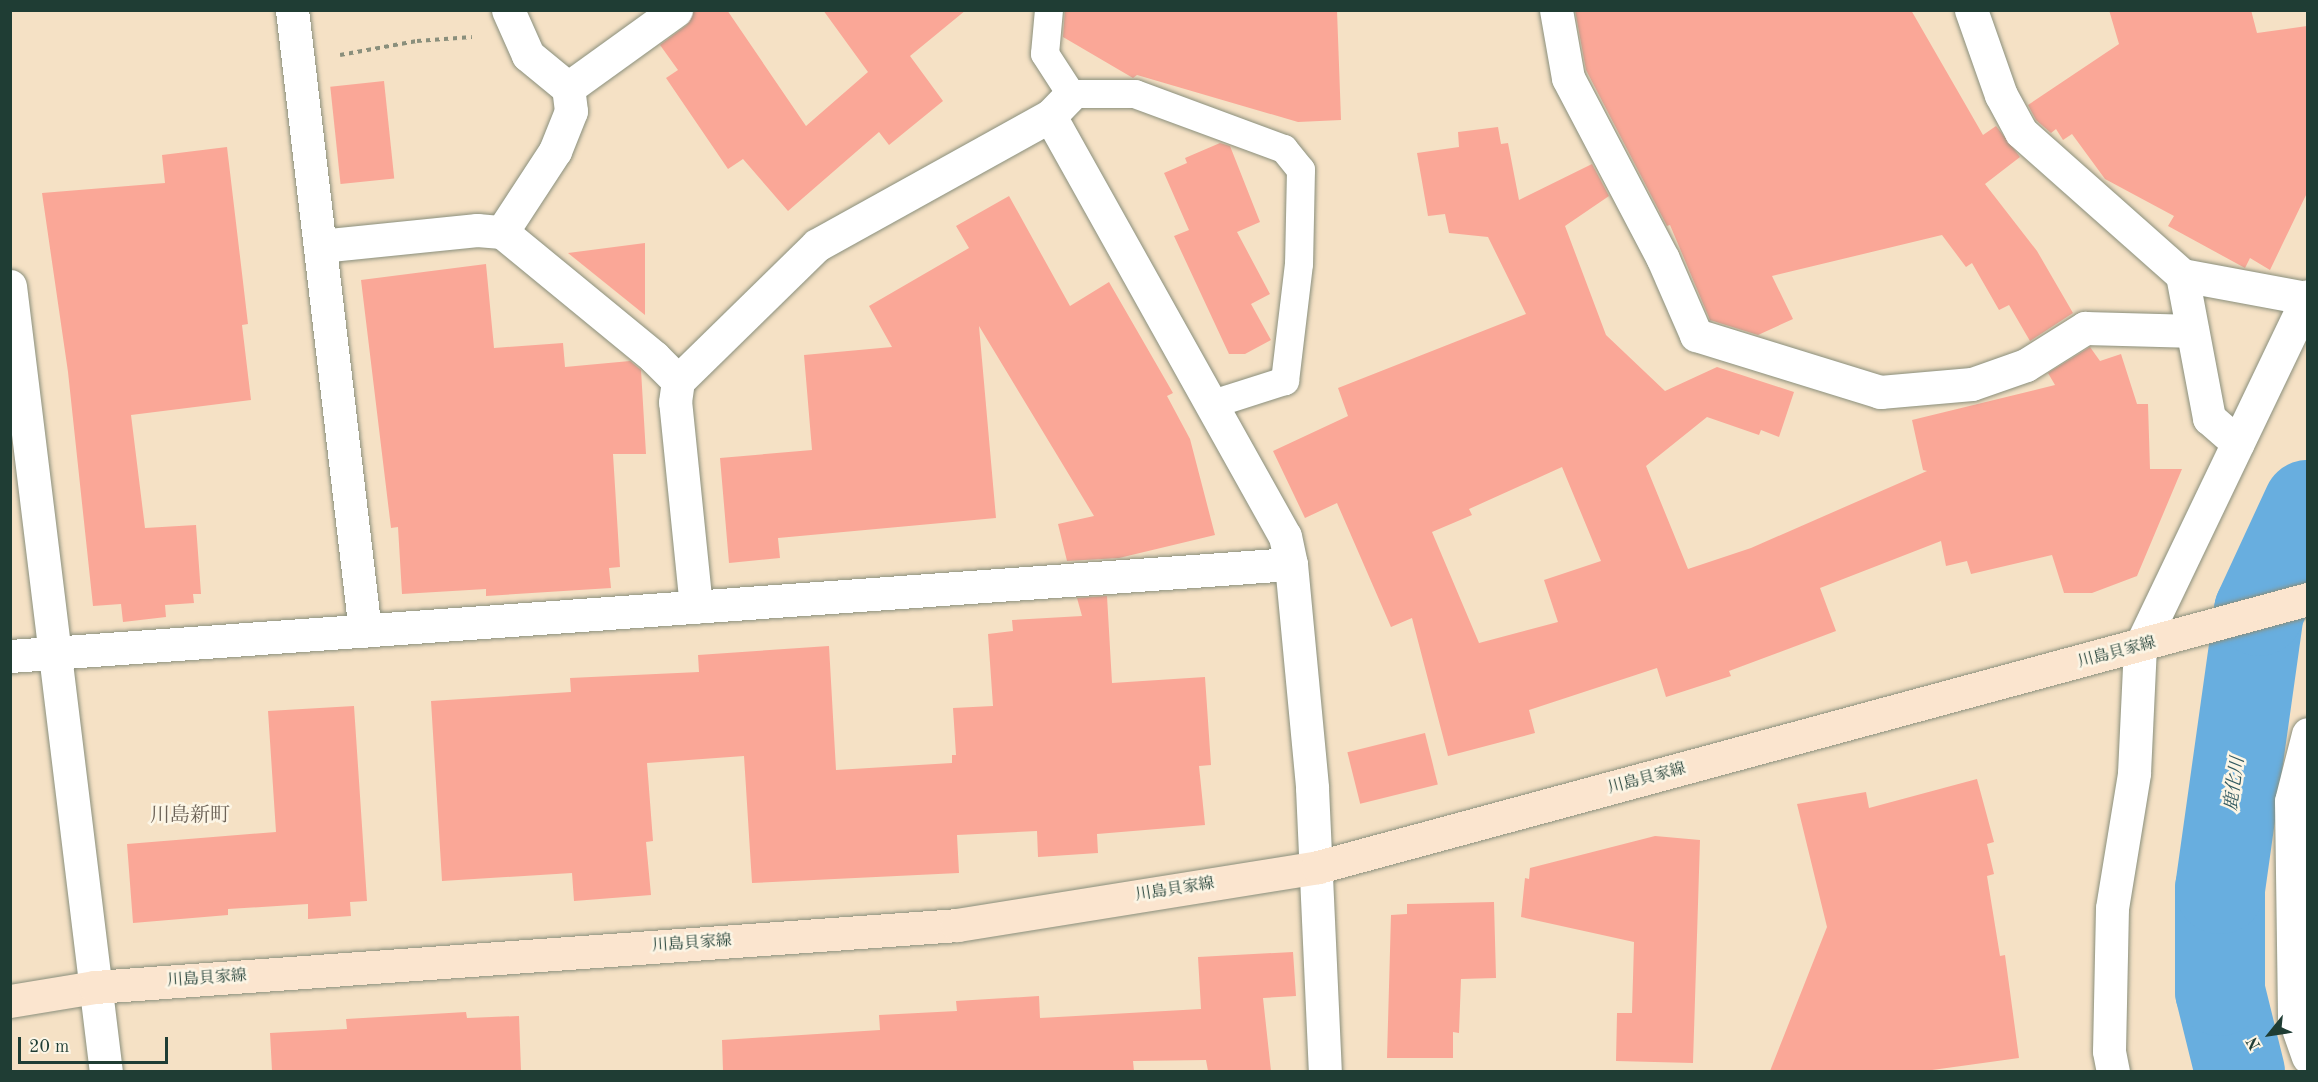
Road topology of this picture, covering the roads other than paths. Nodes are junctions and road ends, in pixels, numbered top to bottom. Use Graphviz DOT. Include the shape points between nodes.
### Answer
graph roads {
  1 [pos="292,10"];
  2 [pos="676,10"];
  3 [pos="1049,10"];
  4 [pos="1556,10"];
  5 [pos="1971,10"];
  6 [pos="513,20"];
  7 [pos="568,88"];
  8 [pos="1061,105"];
  9 [pos="502,232"];
  10 [pos="320,246"];
  11 [pos="2182,275"];
  12 [pos="10,286"];
  13 [pos="2307,297"];
  14 [pos="2192,331"];
  15 [pos="678,381"];
  16 [pos="1213,404"];
  17 [pos="2238,443"];
  18 [pos="1291,564"];
  19 [pos="2307,599"];
  20 [pos="696,607"];
  21 [pos="365,631"];
  22 [pos="2140,647"];
  23 [pos="54,652"];
  24 [pos="10,656"];
  25 [pos="2307,734"];
  26 [pos="1318,867"];
  27 [pos="95,987"];
  28 [pos="10,1001"];
  29 [pos="2307,1057"];
  30 [pos="106,1071"];
  31 [pos="1325,1071"];
  32 [pos="2113,1071"];
  1 -- 10 [label="street"];
  2 -- 7 [label="street"];
  3 -- 8 [label="lane" via="1045,54"];
  4 -- 14 [label="street" via="1568,78 1663,259 1696,335 1880,392 1972,384 2026,365 2085,328"];
  5 -- 11 [label="street" via="2001,95 2021,132"];
  6 -- 7 [label="street" via="528,55"];
  7 -- 9 [label="street" via="571,111 555,151"];
  8 -- 15 [label="street" via="817,246"];
  8 -- 16 [label="street"];
  8 -- 16 [label="lane" via="1136,94 1284,149 1301,170 1299,264 1285,381"];
  9 -- 10 [label="street" via="477,230"];
  9 -- 15 [label="street"];
  10 -- 21 [label="street"];
  11 -- 13 [label="street"];
  11 -- 14 [label="street"];
  12 -- 23 [label="street"];
  13 -- 17 [label="street"];
  14 -- 17 [label="street" via="2209,418"];
  15 -- 20 [label="street" via="675,402"];
  16 -- 18 [label="street" via="1285,536"];
  17 -- 22 [label="street"];
  18 -- 20 [label="street"];
  18 -- 26 [label="street"];
  19 -- 22 [label="main road, 川島貝家線"];
  20 -- 21 [label="street"];
  21 -- 23 [label="street"];
  22 -- 26 [label="main road, 川島貝家線"];
  22 -- 32 [label="street" via="2134,773 2112,908 2109,1051"];
  23 -- 24 [label="street"];
  23 -- 27 [label="street"];
  25 -- 29 [label="street" via="2291,801 2294,1017"];
  26 -- 27 [label="main road, 川島貝家線" via="957,925"];
  26 -- 31 [label="street"];
  27 -- 28 [label="main road, 川島貝家線"];
  27 -- 30 [label="street"];
}
